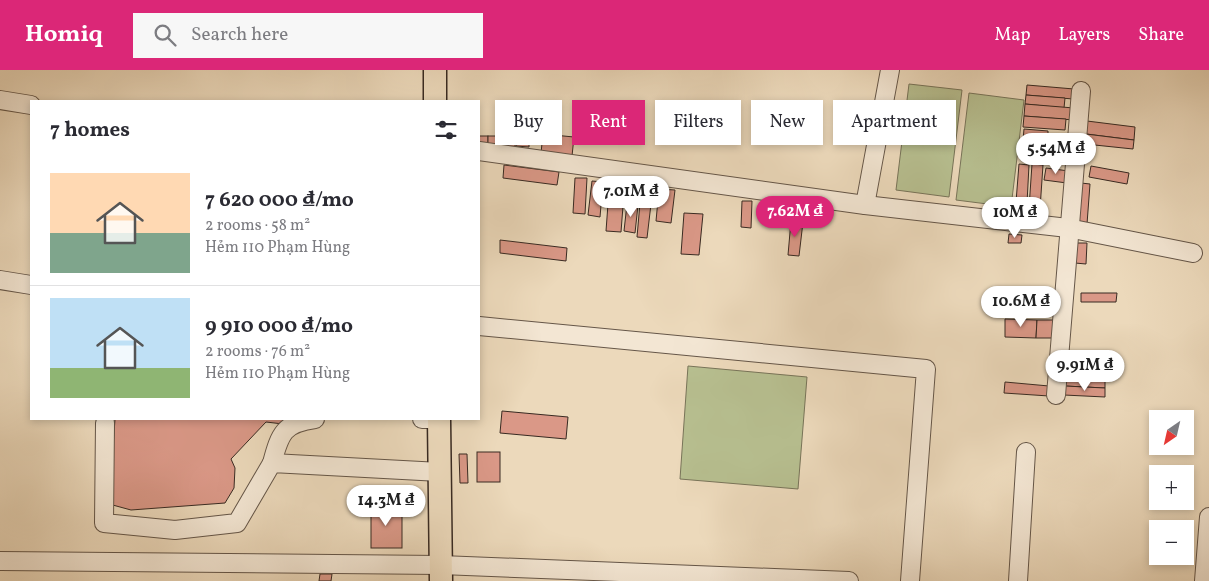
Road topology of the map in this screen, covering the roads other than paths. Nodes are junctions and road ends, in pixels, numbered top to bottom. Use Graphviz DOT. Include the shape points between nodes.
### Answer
graph roads {
  1 [pos="434,70"];
  2 [pos="890,70"];
  3 [pos="1081,91"];
  4 [pos="0,100"];
  5 [pos="435,100"];
  6 [pos="30,105"];
  7 [pos="480,151"];
  8 [pos="865,205"];
  9 [pos="1068,228"];
  10 [pos="1193,253"];
  11 [pos="0,280"];
  12 [pos="30,284"];
  13 [pos="480,326"];
  14 [pos="1056,395"];
  15 [pos="309,420"];
  16 [pos="439,420"];
  17 [pos="105,422"];
  18 [pos="1026,452"];
  19 [pos="272,462"];
  20 [pos="440,472"];
  21 [pos="1209,517"];
  22 [pos="0,561"];
  23 [pos="441,573"];
  24 [pos="849,581"];
  25 [pos="910,581"];
  26 [pos="1018,581"];
  27 [pos="1204,581"];
  1 -- 5 [label="main road"];
  2 -- 8 [label="street"];
  3 -- 9 [label="street"];
  4 -- 6 [label="street"];
  7 -- 8 [label="street"];
  8 -- 9 [label="street"];
  9 -- 10 [label="street"];
  9 -- 14 [label="street"];
  11 -- 12 [label="street"];
  13 -- 25 [label="street" via="926,369"];
  15 -- 19 [label="street" via="286,428 276,445"];
  16 -- 20 [label="main road"];
  17 -- 19 [label="street" via="104,524 175,530 237,523"];
  18 -- 26 [label="street"];
  19 -- 20 [label="street"];
  20 -- 23 [label="main road"];
  21 -- 27 [label="street"];
  22 -- 23 [label="street"];
  23 -- 24 [label="street"];
}
